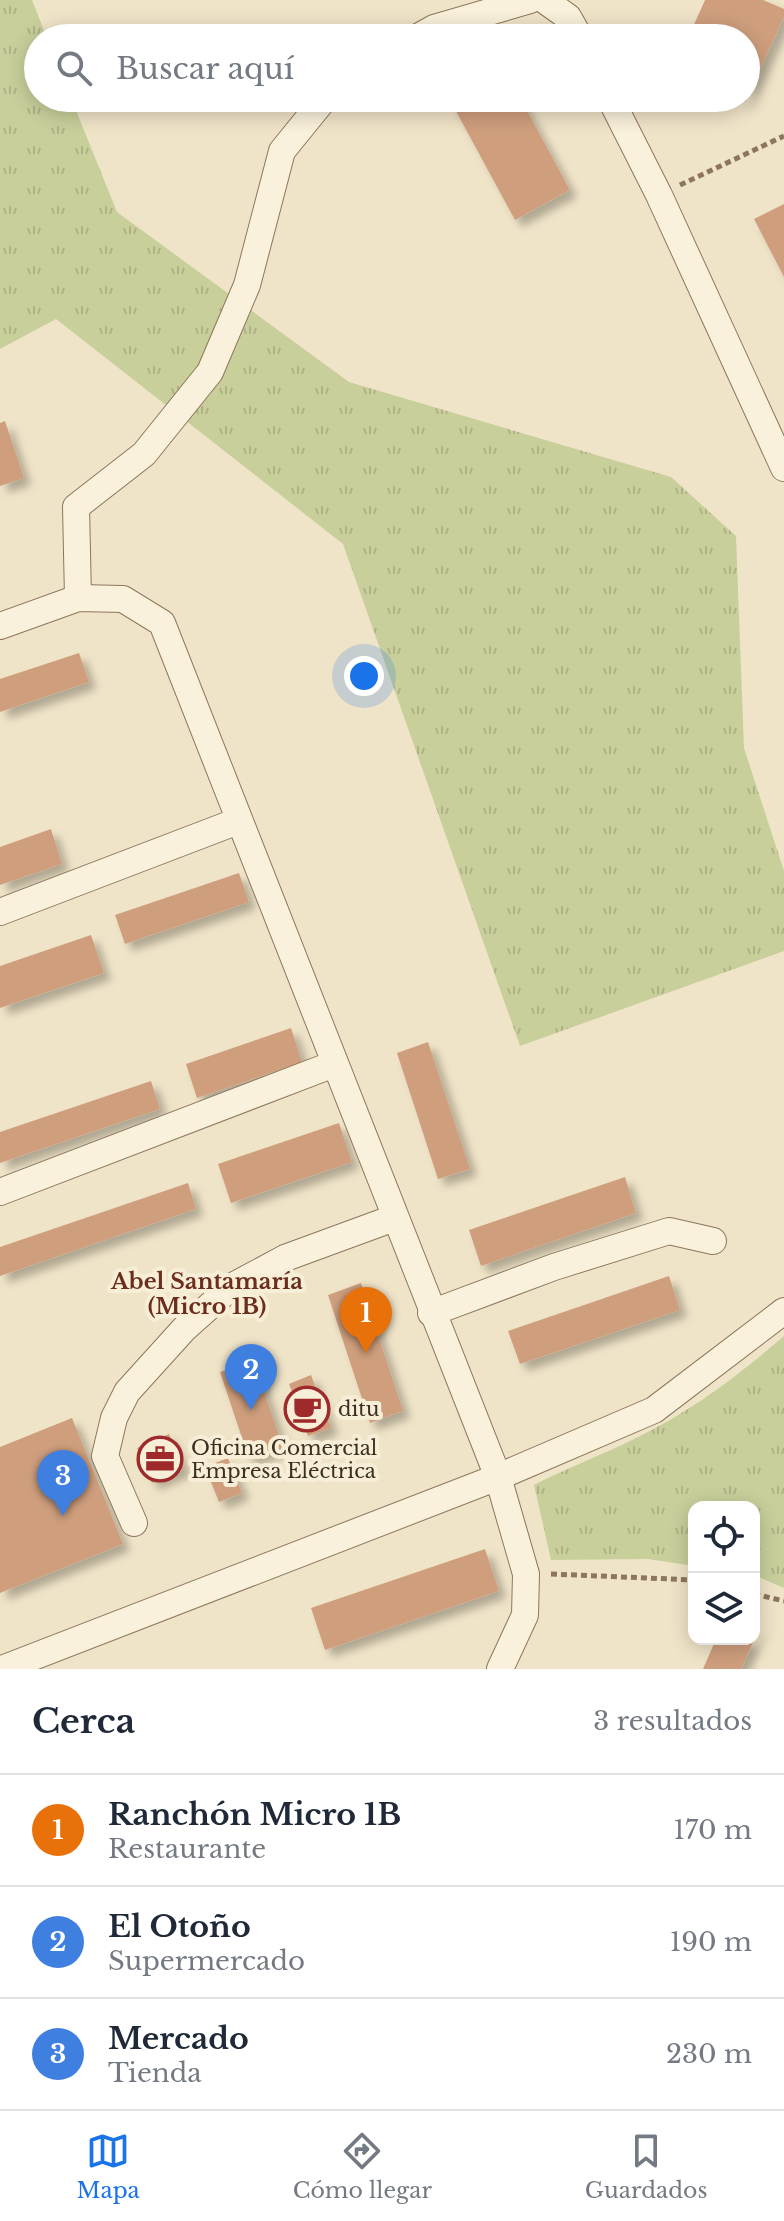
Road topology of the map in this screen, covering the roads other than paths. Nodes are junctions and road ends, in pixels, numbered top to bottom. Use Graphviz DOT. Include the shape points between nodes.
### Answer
graph roads {
  1 [pos="530,0"];
  2 [pos="544,0"];
  3 [pos="448,24"];
  4 [pos="572,24"];
  5 [pos="314,112"];
  6 [pos="617,112"];
  7 [pos="780,452"];
  8 [pos="78,598"];
  9 [pos="0,626"];
  10 [pos="238,821"];
  11 [pos="0,912"];
  12 [pos="334,1064"];
  13 [pos="0,1192"];
  14 [pos="394,1218"];
  15 [pos="713,1241"];
  16 [pos="784,1311"];
  17 [pos="431,1313"];
  18 [pos="498,1477"];
  19 [pos="134,1523"];
  20 [pos="2,1669"];
  21 [pos="500,1669"];
  1 -- 3 [label="street"];
  2 -- 4 [label="street"];
  5 -- 8 [label="street" via="282,151 247,285 210,372 144,454 76,507"];
  6 -- 7 [label="street"];
  8 -- 9 [label="street"];
  8 -- 10 [label="street" via="123,599 162,623"];
  10 -- 11 [label="street"];
  10 -- 12 [label="street"];
  12 -- 13 [label="street"];
  12 -- 14 [label="street"];
  14 -- 17 [label="street"];
  14 -- 19 [label="street" via="285,1258 231,1287 127,1392 105,1456"];
  15 -- 17 [label="street" via="669,1231"];
  16 -- 18 [label="street" via="654,1410"];
  17 -- 18 [label="street"];
  18 -- 20 [label="street"];
  18 -- 21 [label="street" via="526,1574 525,1615"];
}
